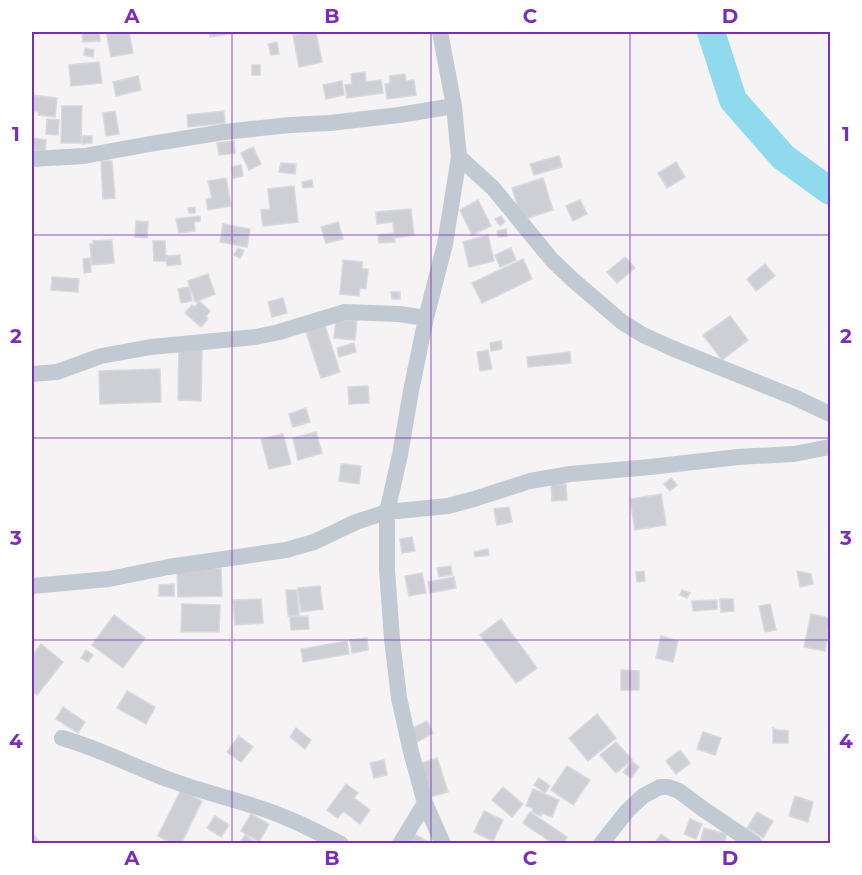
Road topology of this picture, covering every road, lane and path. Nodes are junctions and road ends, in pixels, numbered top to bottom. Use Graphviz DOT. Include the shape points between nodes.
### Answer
graph roads {
  1 [pos="440,32"];
  2 [pos="454,106"];
  3 [pos="459,157"];
  4 [pos="32,159"];
  5 [pos="426,318"];
  6 [pos="32,374"];
  7 [pos="831,414"];
  8 [pos="831,447"];
  9 [pos="387,512"];
  10 [pos="32,586"];
  11 [pos="62,738"];
  12 [pos="425,803"];
  13 [pos="340,843"];
  14 [pos="400,843"];
  15 [pos="443,843"];
  16 [pos="602,843"];
  17 [pos="755,843"];
  1 -- 2 [label="street"];
  2 -- 3 [label="street"];
  2 -- 4 [label="street" via="224,132 84,156"];
  3 -- 5 [label="street" via="445,244"];
  3 -- 7 [label="street" via="493,188 552,260 622,322 674,349"];
  5 -- 6 [label="street" via="345,312 268,334 152,347 101,356 57,372"];
  5 -- 9 [label="street"];
  8 -- 9 [label="street" via="570,474 530,481 448,506"];
  9 -- 10 [label="street" via="286,550 109,579"];
  9 -- 12 [label="street" via="387,570 399,698"];
  11 -- 13 [label="street" via="195,789 257,807"];
  12 -- 14 [label="street"];
  12 -- 15 [label="street"];
  16 -- 17 [label="street" via="643,796 668,787"];
}
